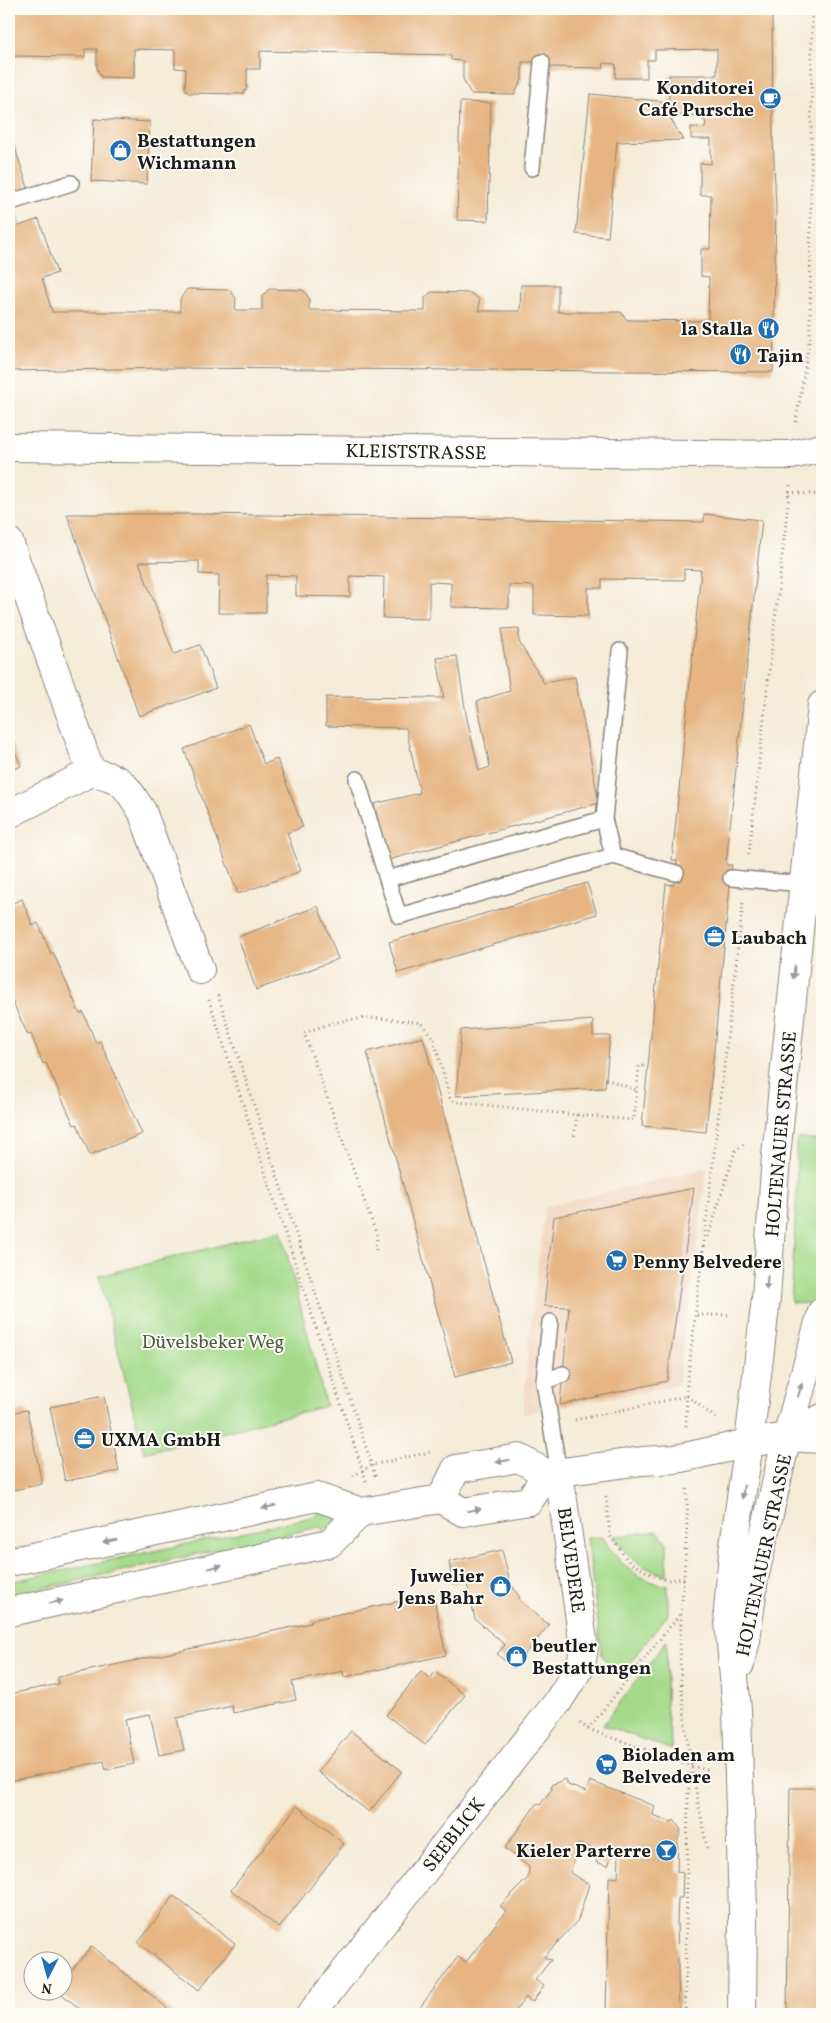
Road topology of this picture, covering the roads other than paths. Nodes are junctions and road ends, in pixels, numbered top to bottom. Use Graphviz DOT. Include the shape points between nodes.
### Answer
graph roads {
  1 [pos="542,62"];
  2 [pos="532,168"];
  3 [pos="71,184"];
  4 [pos="11,202"];
  5 [pos="9,447"];
  6 [pos="822,448"];
  7 [pos="9,542"];
  8 [pos="620,651"];
  9 [pos="822,705"];
  10 [pos="91,772"];
  11 [pos="358,779"];
  12 [pos="9,814"];
  13 [pos="604,819"];
  14 [pos="613,856"];
  15 [pos="676,873"];
  16 [pos="731,878"];
  17 [pos="387,879"];
  18 [pos="804,884"];
  19 [pos="200,970"];
  20 [pos="822,1312"];
  21 [pos="550,1322"];
  22 [pos="563,1374"];
  23 [pos="544,1382"];
  24 [pos="822,1418"];
  25 [pos="787,1437"];
  26 [pos="822,1439"];
  27 [pos="749,1443"];
  28 [pos="553,1474"];
  29 [pos="442,1499"];
  30 [pos="369,1511"];
  31 [pos="9,1562"];
  32 [pos="9,1612"];
  33 [pos="584,1648"];
  34 [pos="736,1682"];
  35 [pos="311,2014"];
  36 [pos="742,2014"];
  1 -- 2 [label="lane"];
  3 -- 4 [label="lane"];
  5 -- 6 [label="street, KLEISTSTRASSE" via="791,454"];
  7 -- 10 [label="street"];
  8 -- 13 [label="lane"];
  9 -- 18 [label="street, HOLTENAUER STRASSE"];
  10 -- 12 [label="street"];
  10 -- 19 [label="street" via="114,776 127,788 142,811"];
  11 -- 17 [label="lane"];
  13 -- 14 [label="lane"];
  13 -- 17 [label="lane"];
  14 -- 15 [label="lane"];
  14 -- 17 [label="lane" via="399,916"];
  16 -- 18 [label="lane"];
  18 -- 27 [label="street, HOLTENAUER STRASSE, one-way" via="776,1156 766,1303"];
  25 -- 20 [label="street, HOLTENAUER STRASSE, one-way"];
  21 -- 23 [label="lane"];
  22 -- 23 [label="lane"];
  23 -- 28 [label="lane"];
  24 -- 25 [label="street"];
  25 -- 26 [label="street"];
  25 -- 27 [label="street"];
  25 -- 34 [label="street, HOLTENAUER STRASSE" via="754,1578 746,1640"];
  27 -- 28 [label="street" via="719,1448 686,1446 665,1450 642,1461"];
  27 -- 34 [label="street, HOLTENAUER STRASSE, one-way" via="728,1611"];
  29 -- 28 [label="street, one-way" via="463,1512 529,1500"];
  28 -- 29 [label="street, one-way" via="519,1458 456,1470"];
  28 -- 33 [label="street, BELVEDERE"];
  29 -- 30 [label="street"];
  30 -- 31 [label="street, one-way" via="317,1497"];
  32 -- 30 [label="street, one-way" via="330,1543"];
  33 -- 35 [label="street, SEEBLICK" via="581,1665 557,1703"];
  34 -- 36 [label="street, HOLTENAUER STRASSE" via="744,1956"];
}
